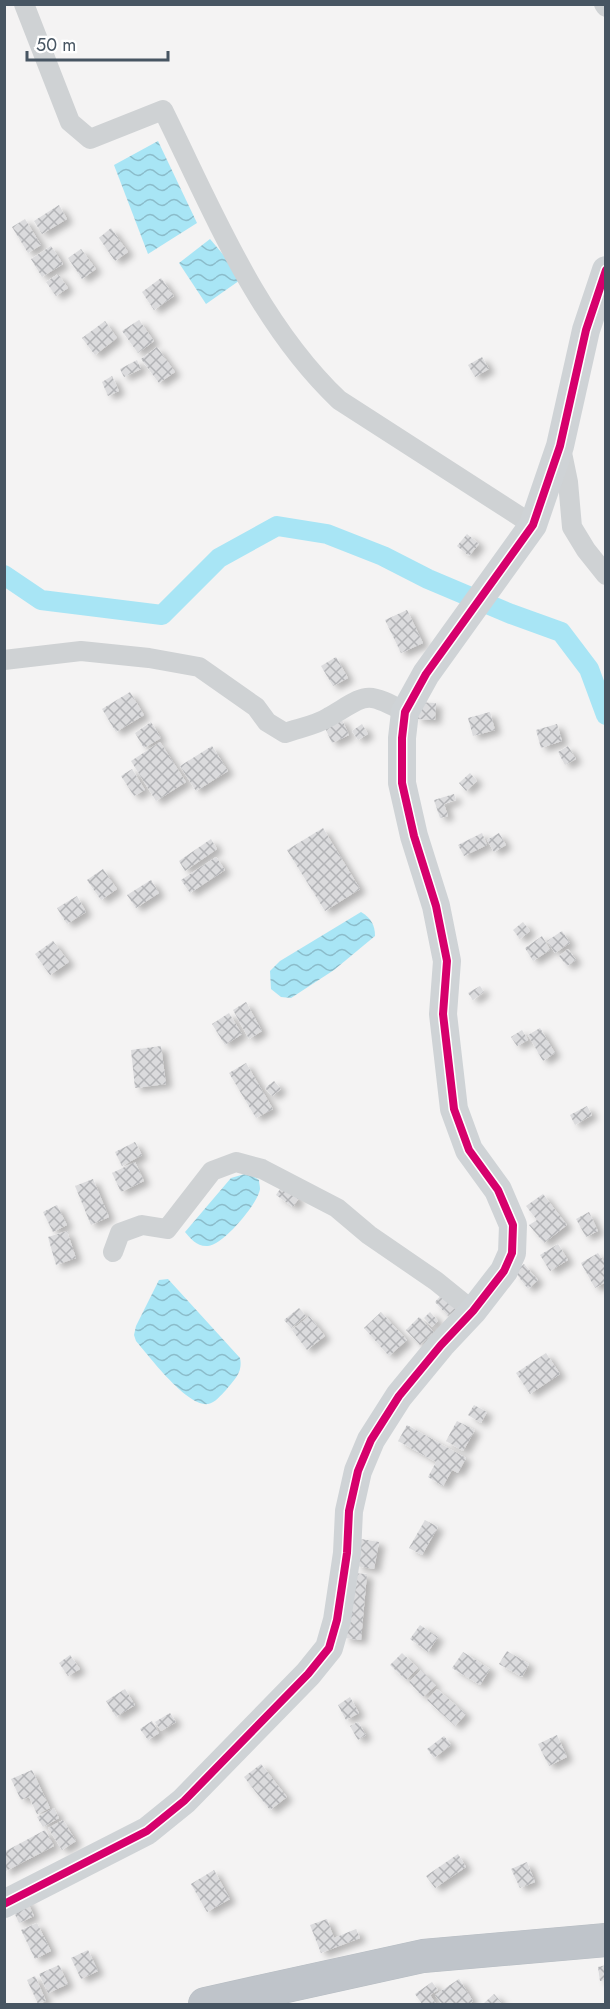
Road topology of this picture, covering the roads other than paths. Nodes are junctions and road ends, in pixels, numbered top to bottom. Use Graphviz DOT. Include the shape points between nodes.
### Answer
graph roads {
  1 [pos="24,4"];
  2 [pos="606,270"];
  3 [pos="560,446"];
  4 [pos="533,525"];
  5 [pos="606,575"];
  6 [pos="4,660"];
  7 [pos="405,712"];
  8 [pos="113,1252"];
  9 [pos="473,1311"];
  10 [pos="4,1904"];
  11 [pos="606,1940"];
  12 [pos="205,2004"];
  1 -- 4 [label="street" via="70,123 90,140 163,110 226,239 278,329 314,376 339,400"];
  2 -- 3 [label="street" via="586,330"];
  3 -- 4 [label="street"];
  3 -- 5 [label="street" via="572,527"];
  4 -- 7 [label="street" via="426,674"];
  6 -- 7 [label="street" via="81,651 199,667 285,733 327,719 367,696"];
  7 -- 9 [label="street" via="402,783 447,961 443,1014 454,1109 469,1150 498,1190 513,1225 512,1253 504,1271"];
  8 -- 9 [label="street" via="120,1233 142,1225 167,1230 212,1171 237,1162 261,1169 336,1208"];
  9 -- 10 [label="street" via="399,1396 371,1440 358,1471 349,1511 347,1553 329,1648 184,1801 147,1831"];
  11 -- 12 [label="highway" via="423,1956"];
}
